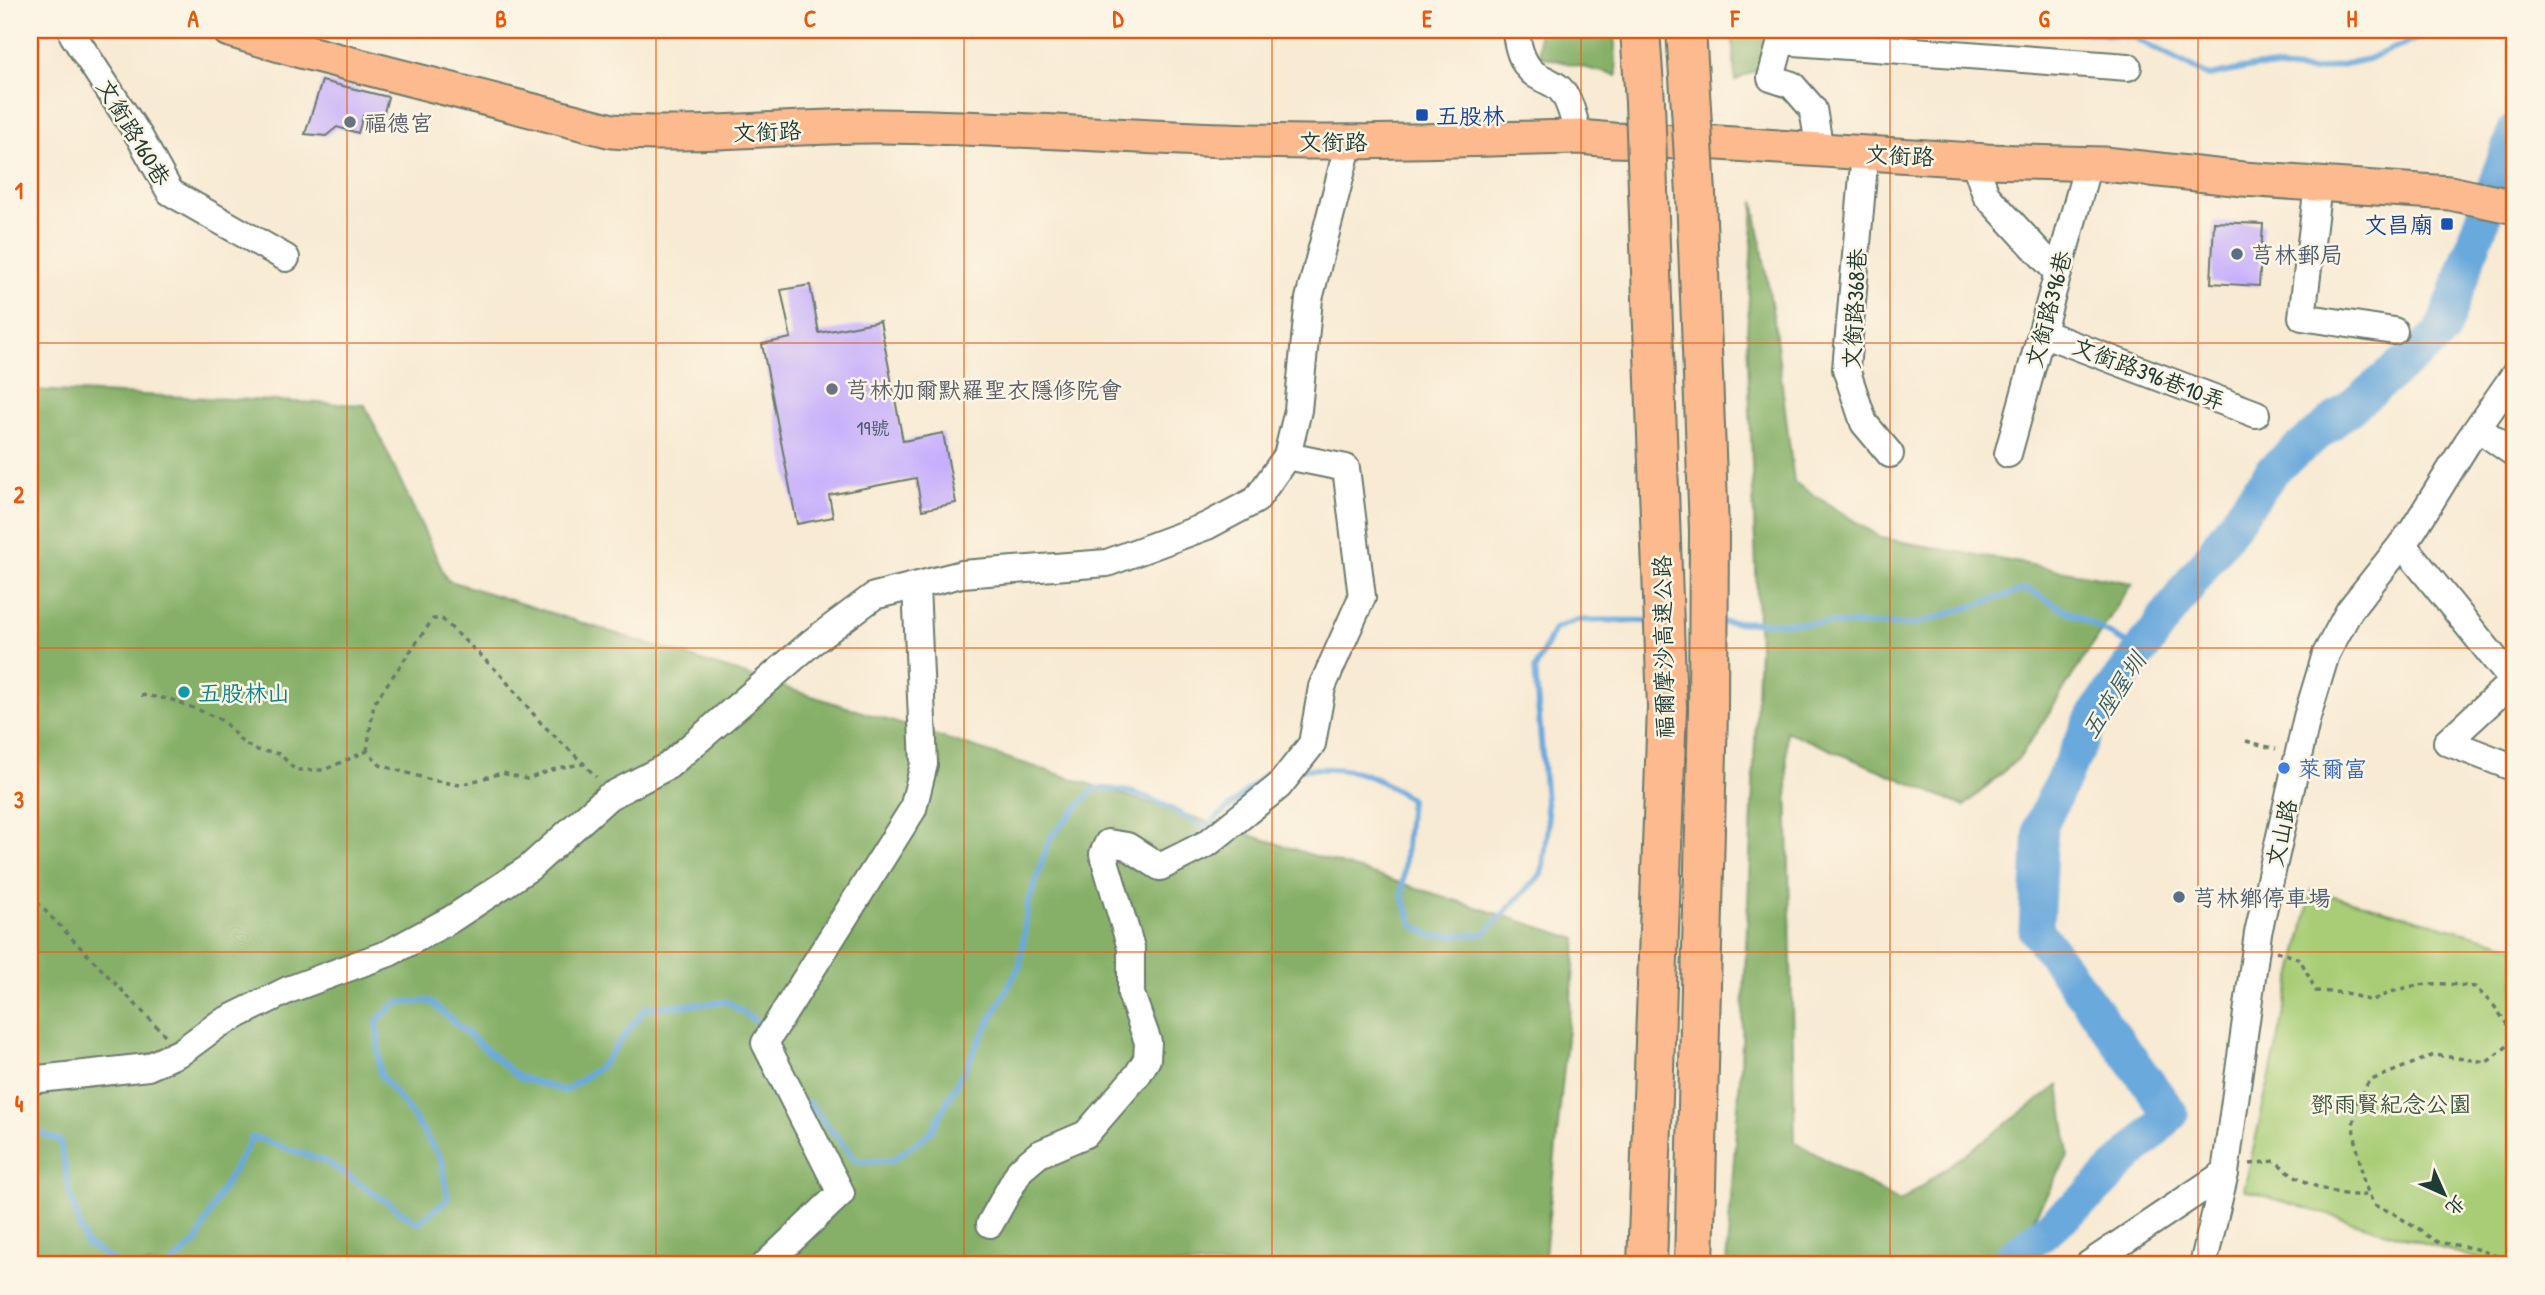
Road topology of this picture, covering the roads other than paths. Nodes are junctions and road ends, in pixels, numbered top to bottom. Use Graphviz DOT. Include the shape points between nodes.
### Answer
graph roads {
  1 [pos="75,30"];
  2 [pos="229,30"];
  3 [pos="1516,30"];
  4 [pos="1640,30"];
  5 [pos="1686,30"];
  6 [pos="1783,35"];
  7 [pos="2128,67"];
  8 [pos="1578,137"];
  9 [pos="1349,142"];
  10 [pos="1820,151"];
  11 [pos="1865,153"];
  12 [pos="1974,160"];
  13 [pos="2088,163"];
  14 [pos="2318,185"];
  15 [pos="2515,207"];
  16 [pos="285,258"];
  17 [pos="2058,273"];
  18 [pos="2394,331"];
  19 [pos="2042,333"];
  20 [pos="2515,374"];
  21 [pos="2256,414"];
  22 [pos="2478,428"];
  23 [pos="1890,454"];
  24 [pos="2008,454"];
  25 [pos="2515,454"];
  26 [pos="1287,456"];
  27 [pos="2402,544"];
  28 [pos="916,586"];
  29 [pos="2515,768"];
  30 [pos="30,1080"];
  31 [pos="2225,1173"];
  32 [pos="990,1224"];
  33 [pos="765,1265"];
  34 [pos="1647,1265"];
  35 [pos="1693,1265"];
  36 [pos="2088,1265"];
  37 [pos="2203,1265"];
  1 -- 16 [label="street, 文銜路160巷" via="73,35 170,192"];
  2 -- 9 [label="main road, 文銜路" via="612,131 719,133 892,126"];
  3 -- 8 [label="street" via="1532,73 1559,87 1566,97"];
  4 -- 34 [label="highway, 福爾摩沙高速公路, bridge" via="1667,707"];
  5 -- 35 [label="highway, 福爾摩沙高速公路, bridge" via="1709,530"];
  6 -- 7 [label="street"];
  6 -- 10 [label="street" via="1771,78 1792,85 1813,109"];
  8 -- 9 [label="main road, 文銜路"];
  8 -- 10 [label="main road, 文銜路"];
  9 -- 26 [label="street" via="1309,299 1298,410"];
  10 -- 11 [label="main road, 文銜路"];
  11 -- 12 [label="main road, 文銜路"];
  11 -- 23 [label="street, 文銜路368巷" via="1846,369 1864,424"];
  12 -- 13 [label="main road, 文銜路"];
  12 -- 17 [label="street" via="1986,195"];
  13 -- 14 [label="main road, 文銜路"];
  13 -- 17 [label="street, 文銜路396巷"];
  14 -- 15 [label="main road, 文銜路" via="2450,193"];
  14 -- 18 [label="street" via="2302,317"];
  17 -- 19 [label="street, 文銜路396巷"];
  19 -- 21 [label="street, 文銜路396巷10弄"];
  19 -- 24 [label="street, 文銜路396巷"];
  20 -- 22 [label="street, 文山路"];
  22 -- 25 [label="street"];
  22 -- 27 [label="street, 文山路"];
  26 -- 28 [label="street" via="1256,499 1207,526 1107,563 962,574"];
  26 -- 32 [label="street" via="1346,468 1362,597 1322,687 1312,744 1279,786 1208,843 1160,867 1127,846 1108,843 1103,854 1131,948 1131,995 1148,1042 1147,1059 1086,1133 1039,1154 1020,1170"];
  27 -- 29 [label="street" via="2513,681 2447,742"];
  27 -- 31 [label="street, 文山路" via="2349,611 2326,654 2256,945"];
  28 -- 30 [label="street" via="874,597 811,643 668,766 608,797 529,867 450,920 389,953 289,990 219,1024 181,1052 148,1067"];
  28 -- 33 [label="street" via="924,764 913,809 765,1043 841,1193"];
  31 -- 36 [label="street"];
  31 -- 37 [label="street, 文山路"];
}
